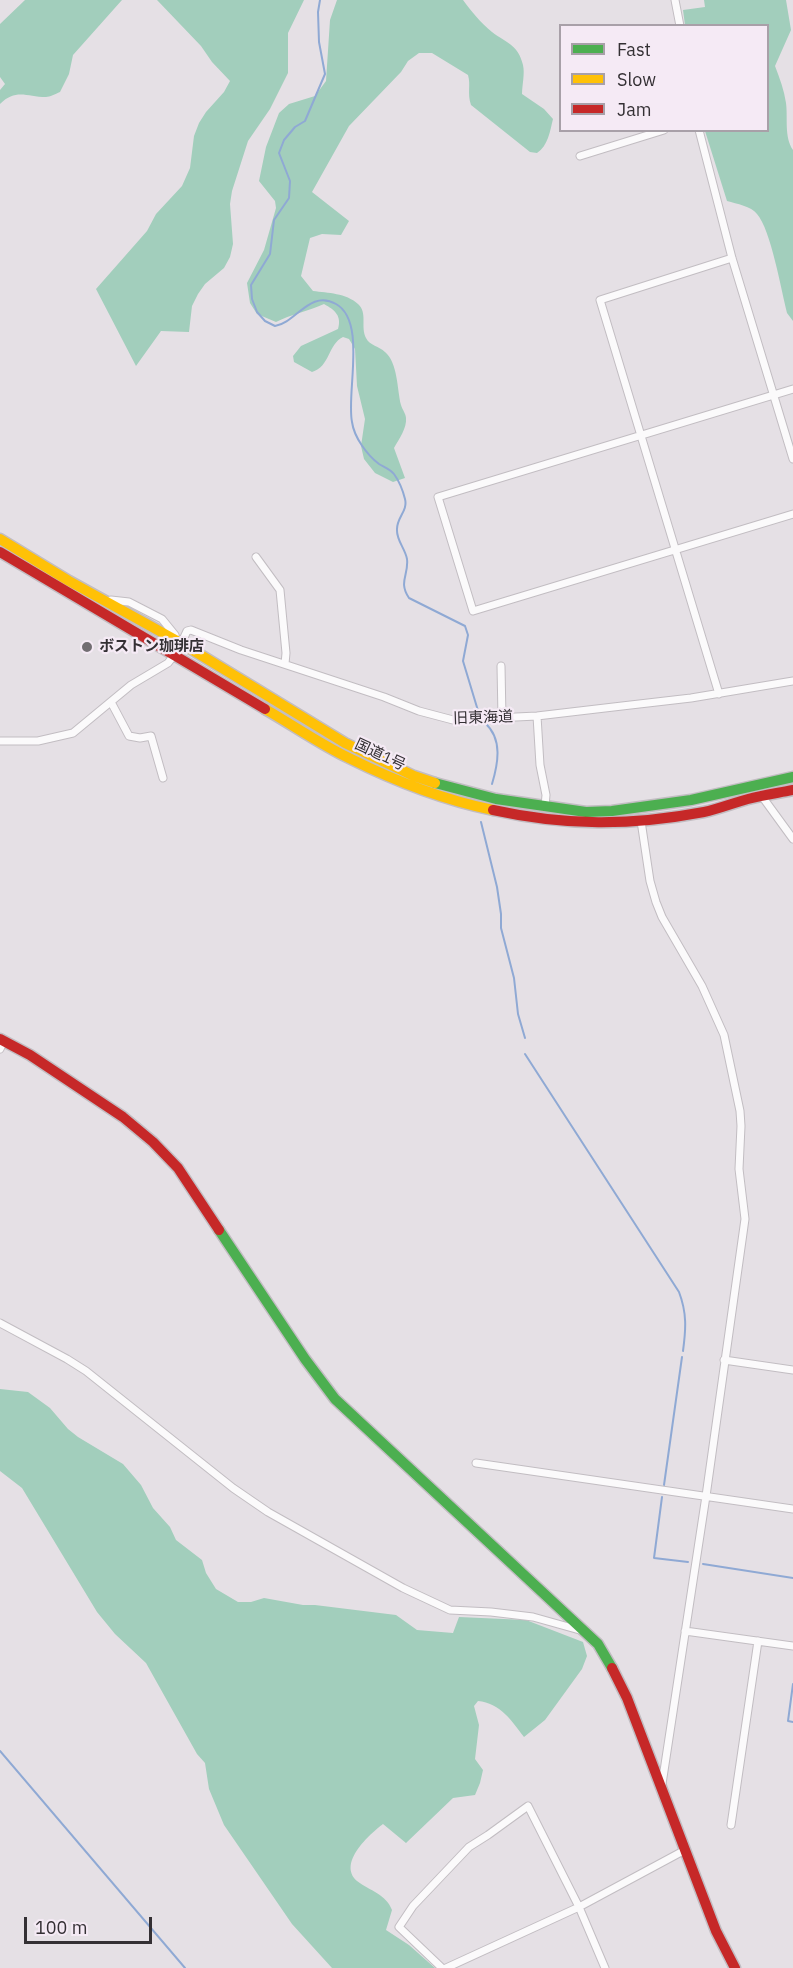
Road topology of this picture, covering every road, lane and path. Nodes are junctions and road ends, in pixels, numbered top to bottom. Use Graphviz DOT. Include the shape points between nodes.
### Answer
graph roads {
  1 [pos="675,0"];
  2 [pos="680,24"];
  3 [pos="658,132"];
  4 [pos="700,132"];
  5 [pos="580,156"];
  6 [pos="732,258"];
  7 [pos="793,389"];
  8 [pos="773,396"];
  9 [pos="640,436"];
  10 [pos="793,459"];
  11 [pos="793,514"];
  12 [pos="0,539"];
  13 [pos="676,550"];
  14 [pos="0,552"];
  15 [pos="256,557"];
  16 [pos="103,599"];
  17 [pos="181,643"];
  18 [pos="175,655"];
  19 [pos="285,664"];
  20 [pos="501,666"];
  21 [pos="793,681"];
  22 [pos="719,694"];
  23 [pos="111,702"];
  24 [pos="537,716"];
  25 [pos="502,718"];
  26 [pos="0,741"];
  27 [pos="379,766"];
  28 [pos="793,777"];
  29 [pos="163,778"];
  30 [pos="754,786"];
  31 [pos="793,789"];
  32 [pos="762,796"];
  33 [pos="544,806"];
  34 [pos="641,821"];
  35 [pos="793,839"];
  36 [pos="1,1042"];
  37 [pos="0,1323"];
  38 [pos="724,1360"];
  39 [pos="793,1370"];
  40 [pos="476,1463"];
  41 [pos="706,1497"];
  42 [pos="793,1509"];
  43 [pos="686,1631"];
  44 [pos="585,1632"];
  45 [pos="758,1641"];
  46 [pos="793,1646"];
  47 [pos="662,1787"];
  48 [pos="731,1825"];
  49 [pos="685,1850"];
  50 [pos="579,1907"];
  51 [pos="442,1968"];
  52 [pos="446,1968"];
  53 [pos="605,1968"];
  54 [pos="735,1968"];
  1 -- 2 [label="street"];
  3 -- 5 [label="street"];
  4 -- 6 [label="street"];
  6 -- 8 [label="street"];
  6 -- 9 [label="street" via="600,300"];
  7 -- 8 [label="street"];
  8 -- 9 [label="street"];
  8 -- 10 [label="street"];
  9 -- 13 [label="street"];
  9 -- 13 [label="street" via="438,497 473,611"];
  11 -- 13 [label="street"];
  12 -- 16 [label="main road, 国道1号"];
  13 -- 22 [label="street"];
  14 -- 18 [label="main road, 国道1号"];
  15 -- 19 [label="street" via="280,590"];
  16 -- 17 [label="main road, 国道1号"];
  16 -- 17 [label="street" via="129,602 162,619"];
  17 -- 18 [label="street"];
  17 -- 19 [label="street, 旧東海道" via="187,631 201,633"];
  17 -- 27 [label="main road, 国道1号"];
  18 -- 23 [label="street"];
  18 -- 27 [label="main road, 国道1号" via="337,751"];
  19 -- 25 [label="street, 旧東海道" via="445,719"];
  20 -- 25 [label="street"];
  21 -- 22 [label="street, 旧東海道"];
  22 -- 24 [label="street, 旧東海道"];
  23 -- 26 [label="street" via="73,733 38,741"];
  23 -- 29 [label="street" via="129,736 151,735"];
  24 -- 25 [label="street, 旧東海道"];
  24 -- 33 [label="street"];
  27 -- 33 [label="main road, 国道1号" via="496,799"];
  27 -- 34 [label="main road, 国道1号" via="443,798 521,816 579,823"];
  28 -- 30 [label="main road, 国道1号"];
  30 -- 32 [label="street"];
  30 -- 33 [label="main road, 国道1号" via="638,809 585,812"];
  31 -- 32 [label="main road, 国道1号"];
  32 -- 34 [label="main road, 国道1号" via="704,812"];
  32 -- 35 [label="street"];
  34 -- 38 [label="street" via="656,902 718,1018 740,1111 739,1169 745,1219"];
  36 -- 44 [label="main road" via="96,1100 162,1149 335,1399"];
  37 -- 44 [label="street" via="86,1371 268,1512 403,1588 450,1611 533,1617"];
  38 -- 39 [label="street"];
  38 -- 41 [label="street"];
  40 -- 41 [label="street"];
  41 -- 42 [label="street"];
  41 -- 43 [label="street"];
  43 -- 45 [label="street"];
  43 -- 47 [label="street"];
  44 -- 47 [label="main road" via="608,1659"];
  45 -- 46 [label="street"];
  45 -- 48 [label="street"];
  47 -- 49 [label="main road"];
  49 -- 50 [label="street"];
  49 -- 54 [label="main road" via="716,1931"];
  50 -- 51 [label="street" via="528,1806 469,1847 413,1906 399,1927"];
  50 -- 52 [label="street"];
  50 -- 53 [label="street"];
}
